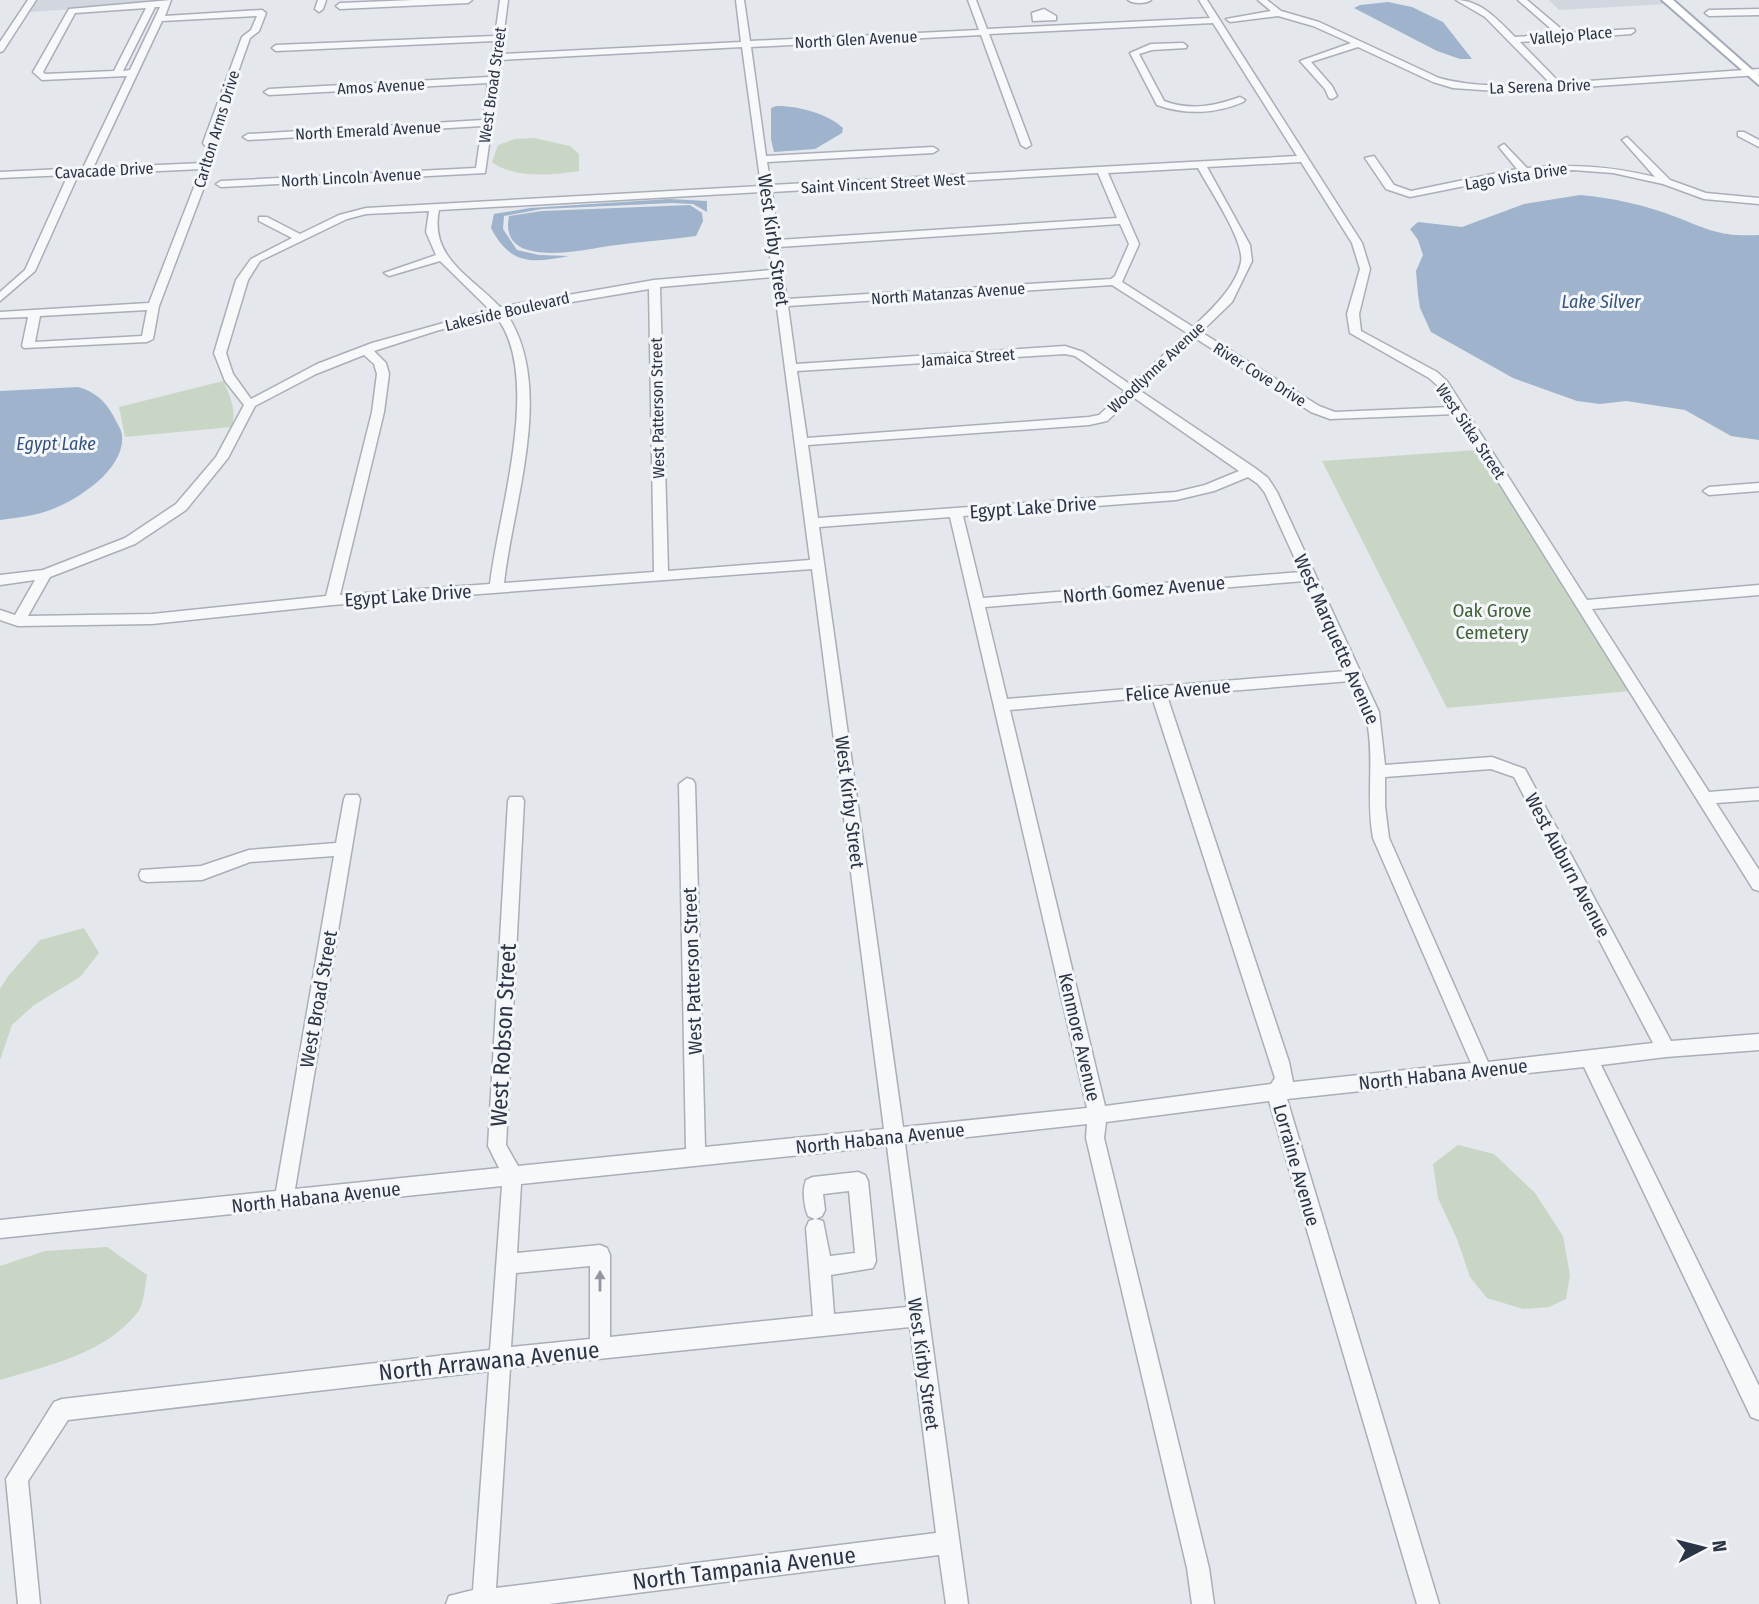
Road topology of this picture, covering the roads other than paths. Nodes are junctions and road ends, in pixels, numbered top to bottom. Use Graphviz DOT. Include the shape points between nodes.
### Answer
graph roads {
  1 [pos="32,0"];
  2 [pos="468,0"];
  3 [pos="504,0"];
  4 [pos="740,0"];
  5 [pos="972,0"];
  6 [pos="1044,0"];
  7 [pos="1132,0"];
  8 [pos="1147,0"];
  9 [pos="1203,0"];
  10 [pos="1262,0"];
  11 [pos="1460,0"];
  12 [pos="1522,0"];
  13 [pos="1667,0"];
  14 [pos="1682,0"];
  15 [pos="166,2"];
  16 [pos="152,5"];
  17 [pos="340,6"];
  18 [pos="1044,12"];
  19 [pos="1759,12"];
  20 [pos="1278,13"];
  21 [pos="1703,13"];
  22 [pos="1683,15"];
  23 [pos="159,19"];
  24 [pos="1230,19"];
  25 [pos="1216,20"];
  26 [pos="1169,31"];
  27 [pos="1631,31"];
  28 [pos="984,32"];
  29 [pos="1566,37"];
  30 [pos="499,38"];
  31 [pos="1511,40"];
  32 [pos="747,44"];
  33 [pos="1358,44"];
  34 [pos="276,48"];
  35 [pos="0,49"];
  36 [pos="497,57"];
  37 [pos="134,73"];
  38 [pos="117,74"];
  39 [pos="1757,75"];
  40 [pos="493,80"];
  41 [pos="1559,87"];
  42 [pos="269,92"];
  43 [pos="1332,96"];
  44 [pos="1240,100"];
  45 [pos="487,123"];
  46 [pos="1741,134"];
  47 [pos="248,137"];
  48 [pos="1627,139"];
  49 [pos="1759,144"];
  50 [pos="1026,145"];
  51 [pos="1504,146"];
  52 [pos="933,150"];
  53 [pos="1370,158"];
  54 [pos="763,159"];
  55 [pos="1302,159"];
  56 [pos="1201,165"];
  57 [pos="207,166"];
  58 [pos="87,171"];
  59 [pos="481,171"];
  60 [pos="1102,171"];
  61 [pos="1524,171"];
  62 [pos="74,172"];
  63 [pos="0,175"];
  64 [pos="1666,182"];
  65 [pos="221,184"];
  66 [pos="767,190"];
  67 [pos="1759,201"];
  68 [pos="435,206"];
  69 [pos="263,219"];
  70 [pos="1124,221"];
  71 [pos="301,238"];
  72 [pos="774,244"];
  73 [pos="442,257"];
  74 [pos="389,272"];
  75 [pos="778,273"];
  76 [pos="1114,282"];
  77 [pos="654,283"];
  78 [pos="0,298"];
  79 [pos="783,303"];
  80 [pos="153,306"];
  81 [pos="498,310"];
  82 [pos="35,312"];
  83 [pos="0,315"];
  84 [pos="1194,332"];
  85 [pos="366,350"];
  86 [pos="792,369"];
  87 [pos="1132,389"];
  88 [pos="250,404"];
  89 [pos="1460,410"];
  90 [pos="802,442"];
  91 [pos="1250,471"];
  92 [pos="1759,487"];
  93 [pos="1709,491"];
  94 [pos="956,513"];
  95 [pos="812,523"];
  96 [pos="818,564"];
  97 [pos="45,574"];
  98 [pos="661,576"];
  99 [pos="1310,576"];
  100 [pos="0,580"];
  101 [pos="496,588"];
  102 [pos="1759,590"];
  103 [pos="332,600"];
  104 [pos="977,603"];
  105 [pos="1583,605"];
  106 [pos="0,615"];
  107 [pos="18,621"];
  108 [pos="1355,675"];
  109 [pos="1158,691"];
  110 [pos="1001,705"];
  111 [pos="1376,772"];
  112 [pos="687,784"];
  113 [pos="1759,794"];
  114 [pos="352,799"];
  115 [pos="1705,799"];
  116 [pos="516,802"];
  117 [pos="343,849"];
  118 [pos="147,875"];
  119 [pos="1759,884"];
  120 [pos="1759,1042"];
  121 [pos="1666,1049"];
  122 [pos="1589,1059"];
  123 [pos="1482,1069"];
  124 [pos="1276,1092"];
  125 [pos="1098,1115"];
  126 [pos="893,1136"];
  127 [pos="696,1157"];
  128 [pos="512,1175"];
  129 [pos="284,1200"];
  130 [pos="0,1228"];
  131 [pos="506,1264"];
  132 [pos="821,1267"];
  133 [pos="917,1317"];
  134 [pos="824,1326"];
  135 [pos="600,1349"];
  136 [pos="499,1359"];
  137 [pos="1759,1409"];
  138 [pos="948,1543"];
  139 [pos="484,1601"];
  140 [pos="29,1604"];
  141 [pos="457,1604"];
  142 [pos="957,1604"];
  143 [pos="1203,1604"];
  144 [pos="1428,1604"];
  1 -- 35 [label="street" via="13,22"];
  2 -- 17 [label="street"];
  3 -- 30 [label="street, West Broad Street"];
  4 -- 32 [label="street, West Kirby Street"];
  5 -- 28 [label="street"];
  6 -- 18 [label="street"];
  7 -- 8 [label="street"];
  9 -- 25 [label="street, West Sitka Street"];
  10 -- 20 [label="street, La Serena Drive"];
  11 -- 31 [label="street" via="1488,15"];
  12 -- 29 [label="street"];
  13 -- 22 [label="main road"];
  14 -- 21 [label="main road"];
  15 -- 16 [label="street"];
  15 -- 23 [label="street"];
  16 -- 38 [label="street"];
  16 -- 38 [label="street" via="72,11 38,72 42,77"];
  19 -- 21 [label="street"];
  20 -- 24 [label="street"];
  20 -- 33 [label="street, La Serena Drive"];
  21 -- 22 [label="main road"];
  21 -- 39 [label="main road"];
  22 -- 39 [label="main road"];
  23 -- 37 [label="street"];
  23 -- 57 [label="street, Carlton Arms Drive" via="262,13 237,62 208,143 212,148"];
  25 -- 26 [label="street, North Glen Avenue" via="1179,25"];
  25 -- 55 [label="street, West Sitka Street"];
  26 -- 28 [label="street, North Glen Avenue"];
  26 -- 44 [label="street" via="1185,42 1134,53 1160,103 1182,109"];
  27 -- 29 [label="street, Vallejo Place"];
  28 -- 32 [label="street, North Glen Avenue"];
  28 -- 50 [label="street"];
  29 -- 31 [label="street, Vallejo Place"];
  30 -- 34 [label="street"];
  30 -- 36 [label="street, West Broad Street"];
  31 -- 41 [label="street"];
  32 -- 36 [label="street, North Glen Avenue"];
  32 -- 54 [label="street, West Kirby Street"];
  33 -- 41 [label="street, La Serena Drive" via="1453,85"];
  33 -- 43 [label="street" via="1305,61"];
  36 -- 40 [label="street, West Broad Street"];
  37 -- 38 [label="street"];
  37 -- 58 [label="street"];
  39 -- 41 [label="street, La Serena Drive"];
  40 -- 42 [label="street, Amos Avenue"];
  40 -- 45 [label="street, West Broad Street"];
  45 -- 47 [label="street, North Emerald Avenue"];
  45 -- 59 [label="street, West Broad Street"];
  46 -- 49 [label="street"];
  48 -- 64 [label="street"];
  51 -- 61 [label="street"];
  52 -- 54 [label="street"];
  53 -- 61 [label="street, Lago Vista Drive" via="1390,187 1410,194"];
  54 -- 66 [label="street, West Kirby Street"];
  55 -- 56 [label="street, Saint Vincent Street West"];
  55 -- 89 [label="street, West Sitka Street" via="1363,256 1363,282 1353,314 1356,332 1433,375"];
  56 -- 60 [label="street, Saint Vincent Street West"];
  56 -- 84 [label="street, Woodlynne Avenue" via="1248,253 1228,300"];
  57 -- 58 [label="street, Cavacade Drive"];
  57 -- 80 [label="street, Carlton Arms Drive"];
  58 -- 62 [label="street, Cavacade Drive"];
  59 -- 65 [label="street, North Lincoln Avenue"];
  60 -- 66 [label="street, Saint Vincent Street West"];
  60 -- 70 [label="street"];
  61 -- 64 [label="street, Lago Vista Drive" via="1613,170"];
  62 -- 63 [label="street, Cavacade Drive"];
  62 -- 78 [label="street" via="30,271"];
  64 -- 67 [label="street, Lago Vista Drive" via="1704,196"];
  66 -- 68 [label="street, Saint Vincent Street West"];
  66 -- 72 [label="street, West Kirby Street"];
  68 -- 71 [label="street, Saint Vincent Street West" via="366,211"];
  68 -- 73 [label="street" via="431,231"];
  69 -- 71 [label="street"];
  70 -- 72 [label="street"];
  70 -- 76 [label="street" via="1134,249"];
  71 -- 88 [label="street, Saint Vincent Street West" via="257,259 242,280 220,353 238,393"];
  72 -- 75 [label="street, West Kirby Street"];
  73 -- 74 [label="street"];
  73 -- 81 [label="street"];
  75 -- 77 [label="street, Lakeside Boulevard"];
  75 -- 79 [label="street, West Kirby Street"];
  76 -- 79 [label="street, North Matanzas Avenue"];
  76 -- 84 [label="street, River Cove Drive"];
  77 -- 81 [label="street, Lakeside Boulevard"];
  77 -- 98 [label="street, West Patterson Street"];
  79 -- 86 [label="street, West Kirby Street"];
  80 -- 82 [label="street"];
  80 -- 82 [label="street, Carlton Arms Drive" via="147,339 28,346"];
  81 -- 85 [label="street, Lakeside Boulevard"];
  81 -- 101 [label="street" via="519,349 522,386 519,439"];
  82 -- 83 [label="street"];
  84 -- 87 [label="street, Woodlynne Avenue"];
  84 -- 89 [label="street, River Cove Drive" via="1315,409 1334,416"];
  85 -- 88 [label="street, Lakeside Boulevard" via="321,367"];
  85 -- 103 [label="street" via="380,363 383,374 378,412"];
  86 -- 87 [label="street, Jamaica Street" via="1065,350 1079,354"];
  86 -- 90 [label="street, West Kirby Street"];
  87 -- 90 [label="street, Woodlynne Avenue" via="1103,418 1089,421"];
  87 -- 91 [label="street, West Marquette Avenue"];
  88 -- 97 [label="street" via="222,458 181,507 131,541"];
  89 -- 105 [label="street, West Sitka Street"];
  90 -- 95 [label="street, West Kirby Street"];
  91 -- 94 [label="street, Egypt Lake Drive" via="1176,496"];
  91 -- 99 [label="street, West Marquette Avenue" via="1271,492"];
  92 -- 93 [label="street"];
  94 -- 95 [label="street, Egypt Lake Drive"];
  94 -- 104 [label="street, Kenmore Avenue"];
  95 -- 96 [label="street, West Kirby Street"];
  96 -- 98 [label="street, Egypt Lake Drive"];
  96 -- 126 [label="street, West Kirby Street"];
  97 -- 100 [label="street"];
  97 -- 107 [label="street"];
  98 -- 101 [label="street, Egypt Lake Drive"];
  99 -- 104 [label="street, North Gomez Avenue"];
  99 -- 108 [label="street, West Marquette Avenue"];
  101 -- 103 [label="street, Egypt Lake Drive"];
  102 -- 105 [label="street"];
  103 -- 107 [label="street, Egypt Lake Drive" via="152,619"];
  104 -- 110 [label="street, Kenmore Avenue"];
  105 -- 115 [label="street, West Sitka Street"];
  106 -- 107 [label="street, Egypt Lake Drive"];
  108 -- 109 [label="street, Felice Avenue"];
  108 -- 111 [label="street, West Marquette Avenue" via="1378,732"];
  109 -- 110 [label="street, Felice Avenue"];
  109 -- 124 [label="street, Lorraine Avenue" via="1280,1062 1285,1080"];
  110 -- 125 [label="street, Kenmore Avenue"];
  111 -- 121 [label="street, West Auburn Avenue" via="1492,763 1520,774"];
  111 -- 123 [label="street, West Marquette Avenue" via="1375,816 1381,838"];
  112 -- 127 [label="street, West Patterson Street"];
  113 -- 115 [label="street"];
  114 -- 117 [label="street, West Broad Street"];
  115 -- 119 [label="street, West Sitka Street"];
  116 -- 128 [label="street, West Robson Street" via="497,1146"];
  117 -- 118 [label="street" via="249,856 202,873"];
  117 -- 129 [label="street, West Broad Street"];
  120 -- 121 [label="street, North Habana Avenue"];
  121 -- 122 [label="street, North Habana Avenue"];
  122 -- 123 [label="street, North Habana Avenue"];
  122 -- 137 [label="street"];
  123 -- 124 [label="street, North Habana Avenue"];
  124 -- 125 [label="street, North Habana Avenue"];
  124 -- 144 [label="street, Lorraine Avenue"];
  125 -- 126 [label="street, North Habana Avenue"];
  125 -- 143 [label="street, Kenmore Avenue" via="1095,1138"];
  126 -- 127 [label="street, North Habana Avenue"];
  126 -- 133 [label="street, West Kirby Street"];
  127 -- 128 [label="street, North Habana Avenue"];
  128 -- 129 [label="street, North Habana Avenue"];
  128 -- 131 [label="street, West Robson Street"];
  129 -- 130 [label="street, North Habana Avenue"];
  135 -- 131 [label="street, one-way" via="600,1255"];
  131 -- 136 [label="street, West Robson Street"];
  132 -- 132 [label="street" via="813,1186 858,1181 866,1261"];
  132 -- 134 [label="street"];
  133 -- 134 [label="street, North Arrawana Avenue"];
  133 -- 138 [label="street, West Kirby Street"];
  134 -- 135 [label="street, North Arrawana Avenue"];
  135 -- 136 [label="street, North Arrawana Avenue"];
  136 -- 139 [label="street, West Robson Street"];
  136 -- 140 [label="street, North Arrawana Avenue" via="62,1410 17,1479"];
  138 -- 139 [label="street, North Tampania Avenue"];
  138 -- 142 [label="street, West Kirby Street"];
  139 -- 141 [label="street, North Tampania Avenue"];
}
